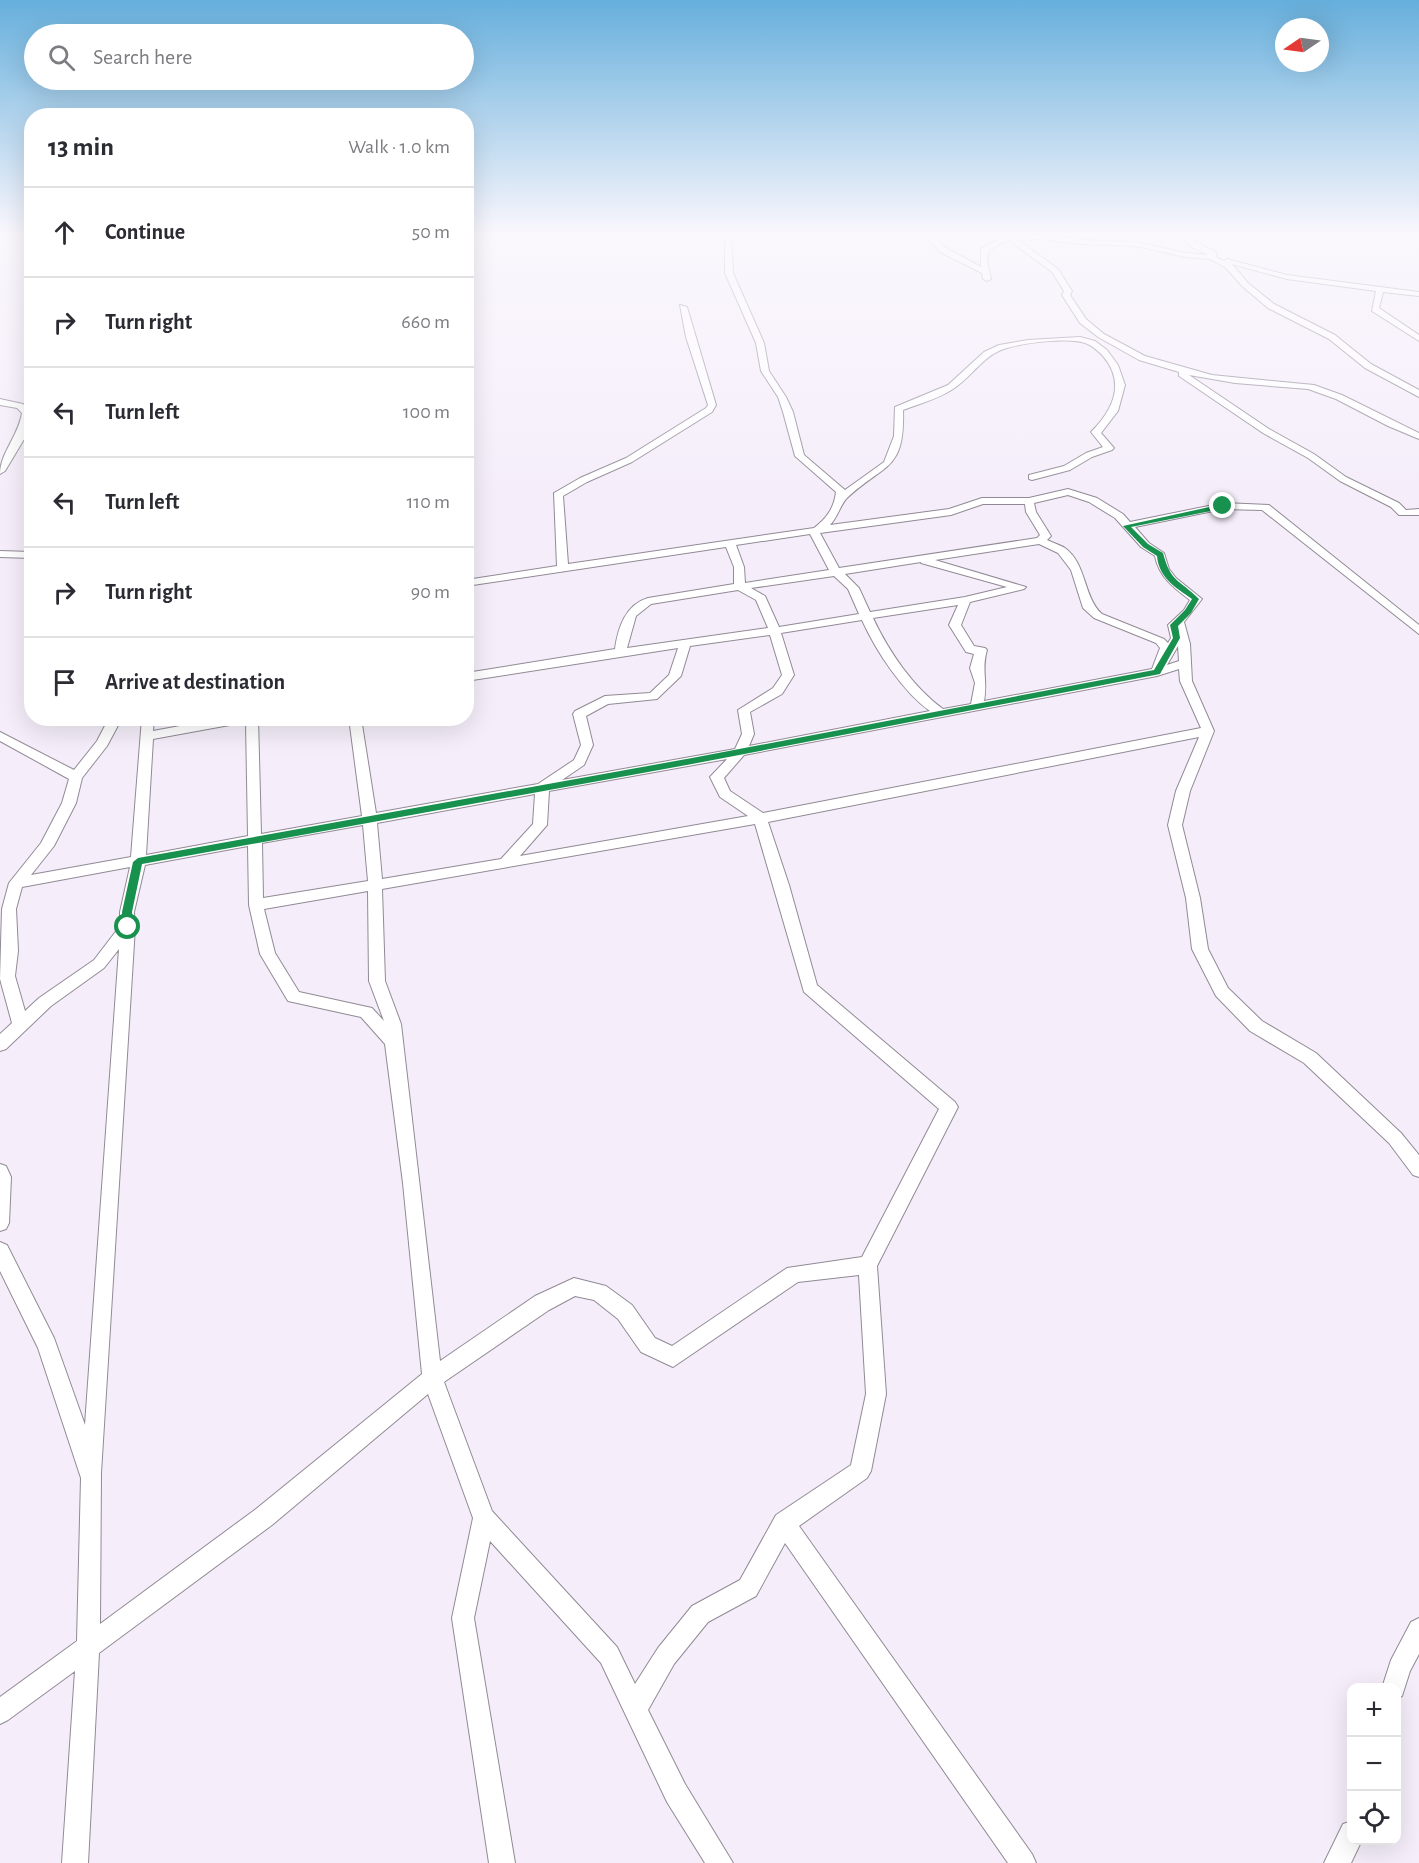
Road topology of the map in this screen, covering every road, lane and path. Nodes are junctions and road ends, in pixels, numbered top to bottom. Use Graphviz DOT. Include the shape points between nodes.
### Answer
graph roads {
  1 [pos="686,322"];
  2 [pos="751,322"];
  3 [pos="1085,322"];
  4 [pos="1302,322"];
  5 [pos="1394,322"];
  6 [pos="1419,339"];
  7 [pos="1110,362"];
  8 [pos="1150,362"];
  9 [pos="1162,365"];
  10 [pos="1419,394"];
  11 [pos="0,402"];
  12 [pos="24,409"];
  13 [pos="24,429"];
  14 [pos="1419,436"];
  15 [pos="0,471"];
  16 [pos="1032,477"];
  17 [pos="841,498"];
  18 [pos="1029,501"];
  19 [pos="1419,512"];
  20 [pos="1126,526"];
  21 [pos="814,532"];
  22 [pos="1040,541"];
  23 [pos="730,543"];
  24 [pos="0,554"];
  25 [pos="24,555"];
  26 [pos="920,559"];
  27 [pos="563,568"];
  28 [pos="836,572"];
  29 [pos="474,582"];
  30 [pos="740,587"];
  31 [pos="965,600"];
  32 [pos="865,616"];
  33 [pos="1178,621"];
  34 [pos="776,631"];
  35 [pos="1419,631"];
  36 [pos="685,643"];
  37 [pos="620,652"];
  38 [pos="1185,663"];
  39 [pos="1157,672"];
  40 [pos="474,676"];
  41 [pos="977,707"];
  42 [pos="942,714"];
  43 [pos="112,726"];
  44 [pos="148,726"];
  45 [pos="205,726"];
  46 [pos="250,726"];
  47 [pos="357,726"];
  48 [pos="1208,731"];
  49 [pos="0,736"];
  50 [pos="148,736"];
  51 [pos="740,752"];
  52 [pos="76,777"];
  53 [pos="542,788"];
  54 [pos="370,819"];
  55 [pos="760,819"];
  56 [pos="253,841"];
  57 [pos="138,862"];
  58 [pos="505,863"];
  59 [pos="16,884"];
  60 [pos="375,885"];
  61 [pos="256,905"];
  62 [pos="128,927"];
  63 [pos="5,947"];
  64 [pos="5,994"];
  65 [pos="21,1025"];
  66 [pos="393,1042"];
  67 [pos="0,1044"];
  68 [pos="1419,1169"];
  69 [pos="0,1172"];
  70 [pos="0,1223"];
  71 [pos="0,1251"];
  72 [pos="868,1265"];
  73 [pos="432,1378"];
  74 [pos="92,1478"];
  75 [pos="484,1518"];
  76 [pos="784,1523"];
  77 [pos="1419,1630"];
  78 [pos="88,1646"];
  79 [pos="1395,1683"];
  80 [pos="636,1710"];
  81 [pos="0,1712"];
  82 [pos="1347,1843"];
  83 [pos="75,1863"];
  84 [pos="502,1863"];
  85 [pos="720,1863"];
  86 [pos="1023,1863"];
  87 [pos="1337,1863"];
  1 -- 27 [label="street" via="712,405 668,438 558,495"];
  2 -- 17 [label="street" via="760,343 765,371 782,396 800,456 841,491"];
  3 -- 8 [label="street" via="1122,349"];
  4 -- 10 [label="street"];
  5 -- 6 [label="street"];
  7 -- 8 [label="street"];
  7 -- 16 [label="street" via="1121,385 1104,428 1096,432 1109,448 1066,468"];
  7 -- 17 [label="street" via="1100,347 1084,339 1012,344 987,351 956,383 898,409 898,436 888,463"];
  8 -- 9 [label="street"];
  9 -- 14 [label="street" via="1224,379 1309,386"];
  9 -- 19 [label="street" via="1186,376 1343,479 1395,505 1403,513"];
  11 -- 12 [label="street"];
  13 -- 15 [label="street"];
  17 -- 21 [label="street" via="829,522"];
  18 -- 20 [label="street" via="1068,492 1077,494 1119,516"];
  18 -- 21 [label="street" via="982,501 951,512"];
  18 -- 22 [label="street" via="1031,512 1046,536"];
  20 -- 33 [label="street" via="1160,555 1167,577 1196,599"];
  20 -- 35 [label="street" via="1223,506 1265,507"];
  21 -- 23 [label="street"];
  21 -- 28 [label="street"];
  22 -- 26 [label="street"];
  22 -- 39 [label="street" via="1062,551 1076,570 1089,608 1098,616 1160,640 1166,648"];
  23 -- 27 [label="street"];
  23 -- 30 [label="street" via="739,567"];
  24 -- 25 [label="street"];
  26 -- 28 [label="street"];
  26 -- 31 [label="street" via="1020,587"];
  27 -- 29 [label="street"];
  28 -- 30 [label="street"];
  28 -- 32 [label="street" via="853,588"];
  30 -- 34 [label="street" via="761,598"];
  30 -- 37 [label="street" via="639,605 627,621"];
  31 -- 32 [label="street"];
  31 -- 41 [label="street" via="955,625 970,650 981,650 976,668 981,683"];
  32 -- 34 [label="street"];
  32 -- 42 [label="street" via="908,682"];
  33 -- 38 [label="street"];
  33 -- 39 [label="street" via="1174,625 1177,638"];
  34 -- 36 [label="street"];
  34 -- 51 [label="street" via="788,675 778,691 744,711 748,734"];
  36 -- 37 [label="street"];
  36 -- 53 [label="street" via="675,675 654,696 605,700 579,714 587,745 579,762"];
  37 -- 40 [label="street"];
  38 -- 39 [label="street"];
  38 -- 48 [label="street" via="1186,681"];
  39 -- 41 [label="street"];
  41 -- 42 [label="street"];
  42 -- 51 [label="street"];
  43 -- 52 [label="street"];
  44 -- 50 [label="street"];
  45 -- 50 [label="street"];
  46 -- 56 [label="street"];
  47 -- 54 [label="street"];
  48 -- 55 [label="street"];
  48 -- 68 [label="street" via="1183,791 1175,825 1200,949 1222,992 1256,1026 1310,1058 1395,1138"];
  49 -- 52 [label="street"];
  50 -- 57 [label="street"];
  51 -- 53 [label="street"];
  51 -- 55 [label="street" via="717,777 725,794"];
  52 -- 59 [label="street" via="69,803 47,846"];
  53 -- 54 [label="street"];
  53 -- 58 [label="street" via="540,825"];
  54 -- 56 [label="street"];
  54 -- 60 [label="street"];
  55 -- 58 [label="street"];
  55 -- 72 [label="street" via="810,988 950,1107"];
  56 -- 57 [label="street"];
  56 -- 61 [label="street"];
  57 -- 59 [label="street"];
  57 -- 62 [label="street" via="127,912"];
  58 -- 60 [label="street"];
  59 -- 63 [label="street"];
  60 -- 61 [label="street"];
  60 -- 66 [label="street" via="378,984 395,1026"];
  61 -- 66 [label="street" via="268,954 294,997 366,1012"];
  62 -- 65 [label="street" via="99,964 45,1002"];
  62 -- 74 [label="street"];
  63 -- 64 [label="street"];
  64 -- 65 [label="street"];
  65 -- 67 [label="street"];
  66 -- 73 [label="street"];
  69 -- 70 [label="street"];
  71 -- 74 [label="street" via="47,1345"];
  72 -- 73 [label="street" via="794,1274 673,1357 648,1345 625,1312 599,1292 574,1287 542,1303"];
  72 -- 76 [label="street" via="876,1394 860,1471"];
  73 -- 75 [label="street"];
  73 -- 78 [label="street" via="264,1517"];
  74 -- 78 [label="street"];
  75 -- 80 [label="street" via="609,1655"];
  75 -- 84 [label="street" via="463,1618"];
  76 -- 80 [label="street" via="748,1588 700,1614 661,1664"];
  76 -- 86 [label="street"];
  77 -- 79 [label="street"];
  78 -- 81 [label="street"];
  78 -- 83 [label="street"];
  80 -- 85 [label="street" via="676,1793"];
  82 -- 87 [label="street"];
}
